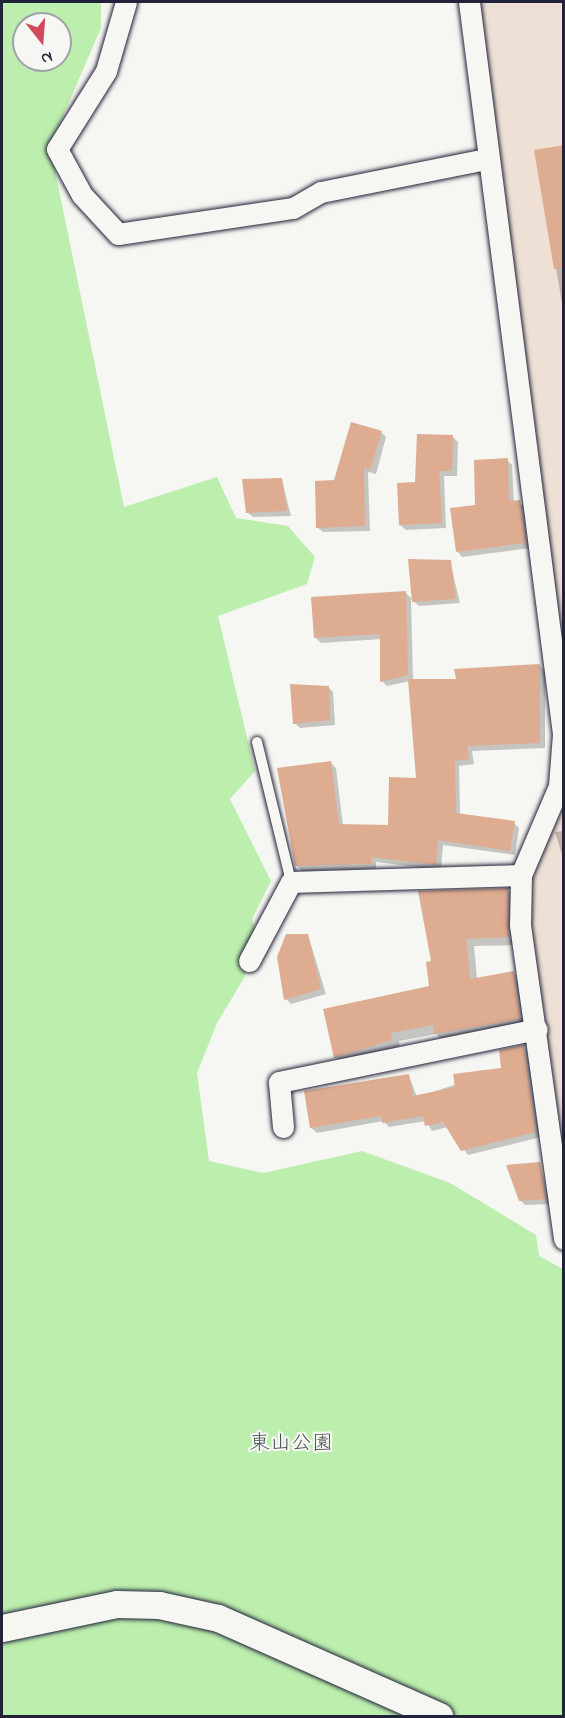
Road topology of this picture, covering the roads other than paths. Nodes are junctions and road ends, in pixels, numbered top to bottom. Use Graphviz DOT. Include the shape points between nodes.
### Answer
graph roads {
  1 [pos="126,2"];
  2 [pos="468,2"];
  3 [pos="486,159"];
  4 [pos="256,742"];
  5 [pos="521,875"];
  6 [pos="291,882"];
  7 [pos="249,961"];
  8 [pos="537,1029"];
  9 [pos="283,1127"];
  10 [pos="564,1239"];
  11 [pos="2,1628"];
  12 [pos="439,1716"];
  1 -- 3 [label="street" via="106,71 57,149 82,195 118,234 293,208 321,192"];
  2 -- 3 [label="street"];
  3 -- 5 [label="street" via="562,734 559,786"];
  4 -- 6 [label="lane"];
  5 -- 6 [label="street"];
  5 -- 8 [label="street" via="520,937"];
  6 -- 7 [label="street"];
  8 -- 9 [label="street" via="279,1082"];
  8 -- 10 [label="street"];
  11 -- 12 [label="street" via="117,1604 159,1605 218,1618"];
}
